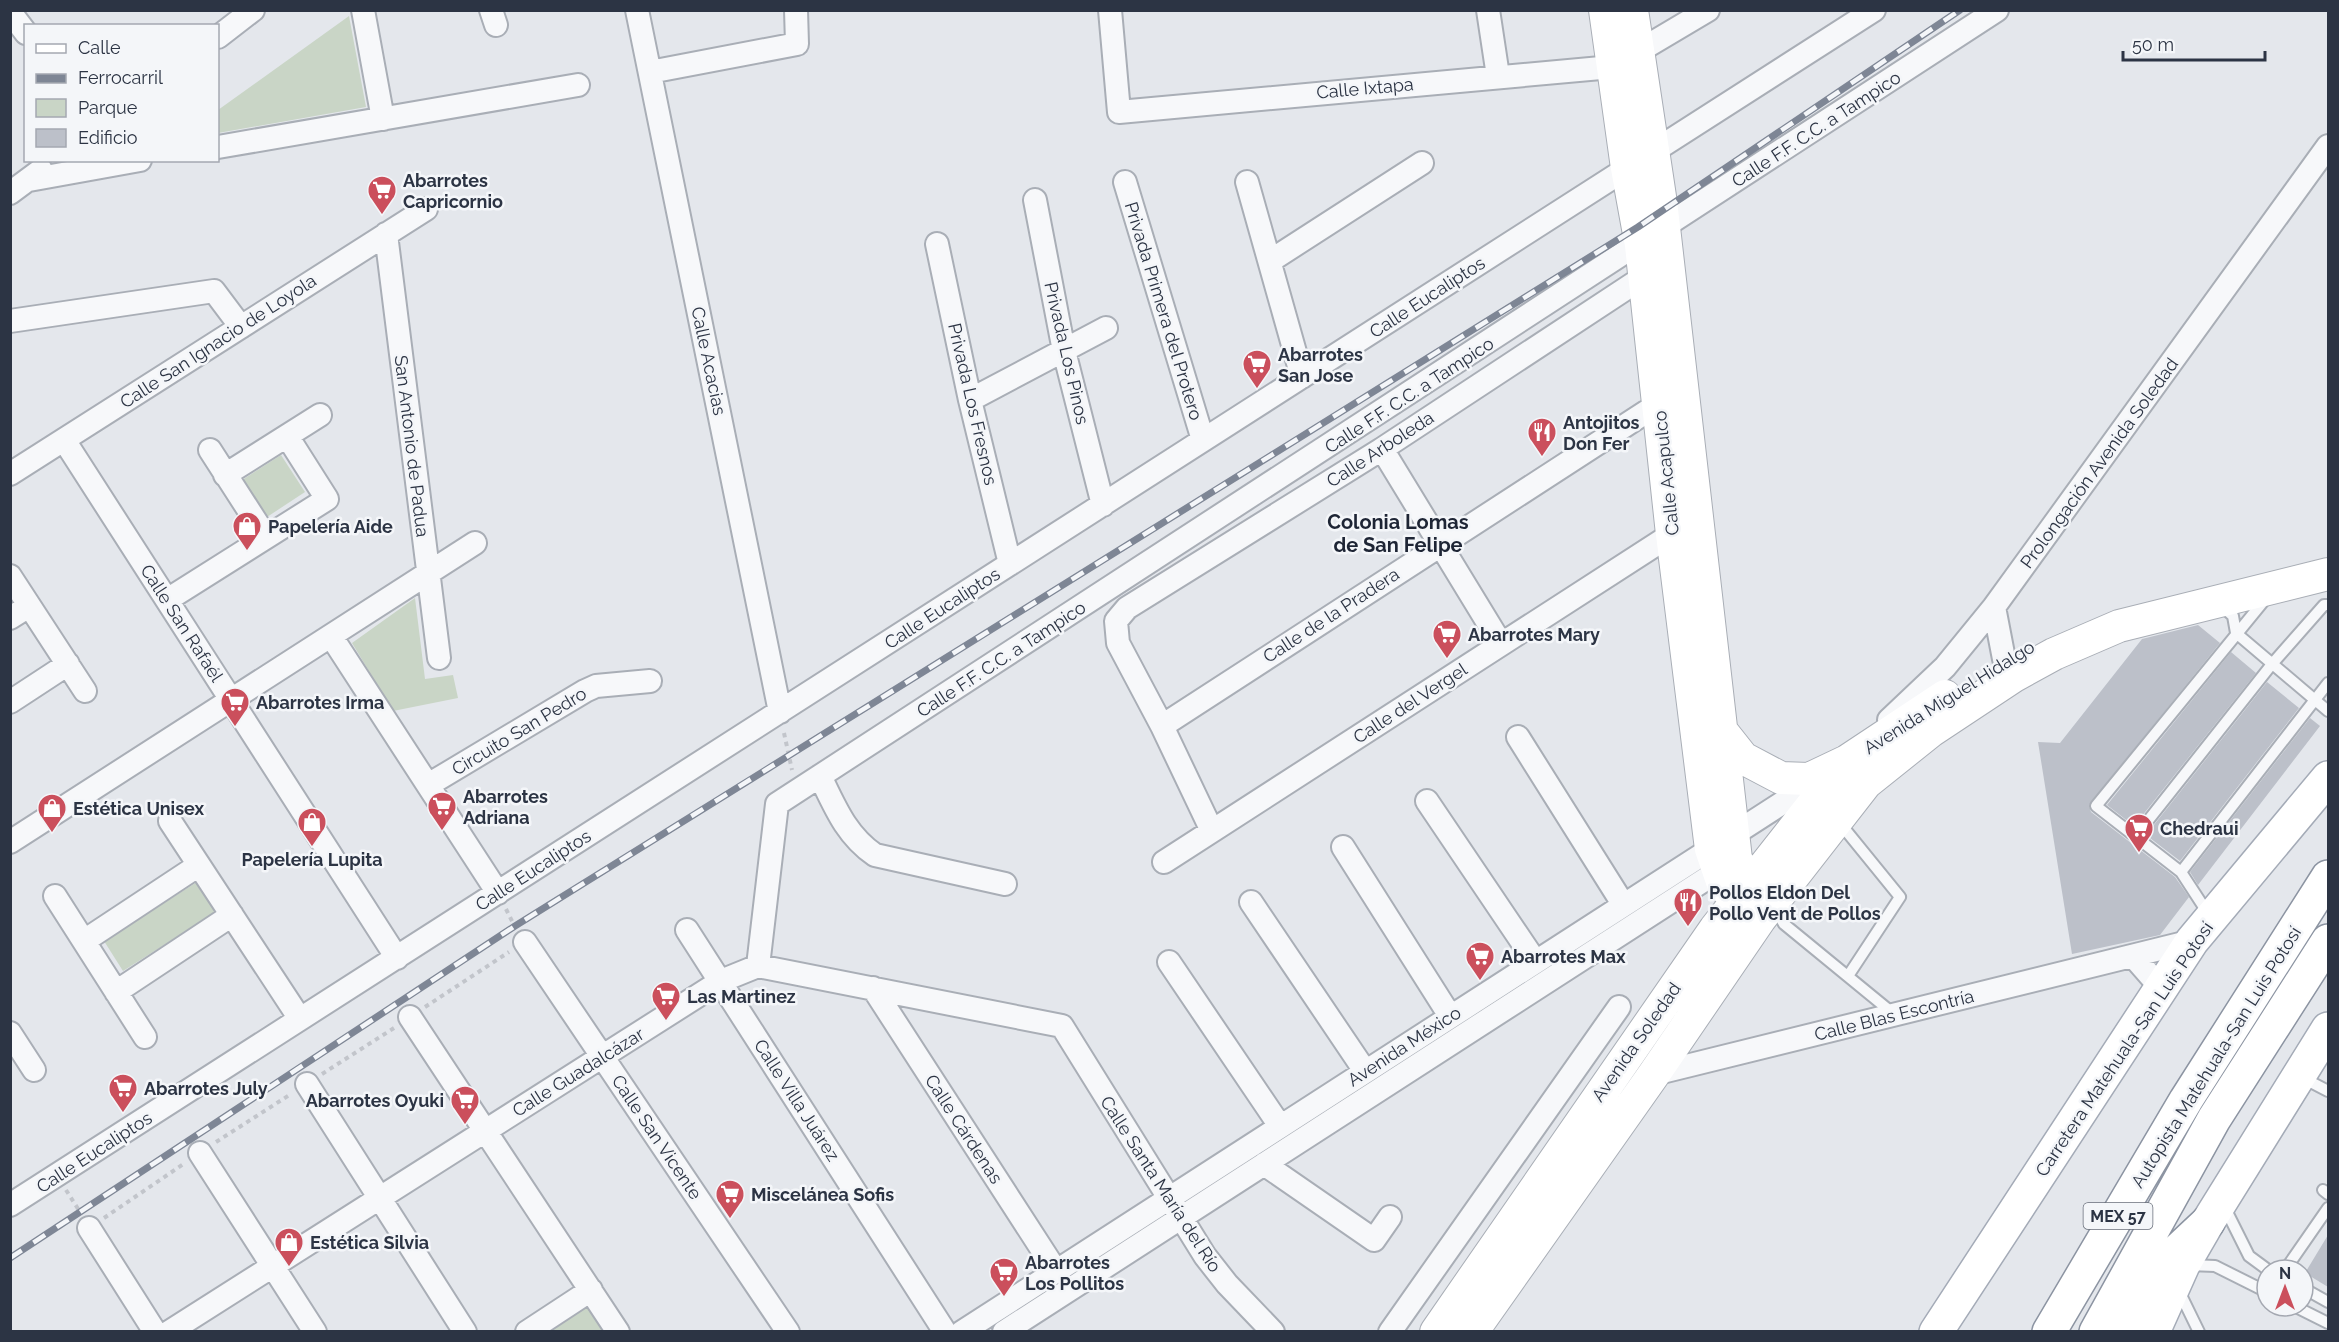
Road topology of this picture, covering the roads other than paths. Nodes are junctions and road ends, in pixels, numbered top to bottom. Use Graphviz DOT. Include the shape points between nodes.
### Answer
graph roads {
  1 [pos="253,10"];
  2 [pos="363,10"];
  3 [pos="637,10"];
  4 [pos="796,10"];
  5 [pos="1110,10"];
  6 [pos="1488,10"];
  7 [pos="1632,10"];
  8 [pos="1875,10"];
  9 [pos="1997,10"];
  10 [pos="1607,11"];
  11 [pos="1703,12"];
  12 [pos="219,36"];
  13 [pos="1620,56"];
  14 [pos="1496,69"];
  15 [pos="650,72"];
  16 [pos="578,85"];
  17 [pos="383,118"];
  18 [pos="2328,146"];
  19 [pos="219,147"];
  20 [pos="1640,161"];
  21 [pos="52,162"];
  22 [pos="129,162"];
  23 [pos="1422,163"];
  24 [pos="29,180"];
  25 [pos="1125,182"];
  26 [pos="1248,182"];
  27 [pos="10,194"];
  28 [pos="1035,200"];
  29 [pos="426,209"];
  30 [pos="386,234"];
  31 [pos="1653,236"];
  32 [pos="937,244"];
  33 [pos="1270,261"];
  34 [pos="1645,276"];
  35 [pos="20,320"];
  36 [pos="241,327"];
  37 [pos="1106,328"];
  38 [pos="10,332"];
  39 [pos="1064,351"];
  40 [pos="1302,377"];
  41 [pos="970,400"];
  42 [pos="1671,400"];
  43 [pos="320,415"];
  44 [pos="286,436"];
  45 [pos="64,440"];
  46 [pos="1203,440"];
  47 [pos="1382,449"];
  48 [pos="210,450"];
  49 [pos="10,474"];
  50 [pos="225,475"];
  51 [pos="1103,505"];
  52 [pos="1699,517"];
  53 [pos="1672,534"];
  54 [pos="266,537"];
  55 [pos="475,543"];
  56 [pos="1440,543"];
  57 [pos="2328,556"];
  58 [pos="1010,564"];
  59 [pos="428,573"];
  60 [pos="2328,574"];
  61 [pos="10,576"];
  62 [pos="2274,587"];
  63 [pos="167,600"];
  64 [pos="2206,604"];
  65 [pos="2328,604"];
  66 [pos="1994,607"];
  67 [pos="20,612"];
  68 [pos="2236,633"];
  69 [pos="331,636"];
  70 [pos="1501,644"];
  71 [pos="439,658"];
  72 [pos="2004,659"];
  73 [pos="68,664"];
  74 [pos="2272,664"];
  75 [pos="650,681"];
  76 [pos="2328,683"];
  77 [pos="85,691"];
  78 [pos="2314,699"];
  79 [pos="231,700"];
  80 [pos="10,702"];
  81 [pos="2328,711"];
  82 [pos="780,712"];
  83 [pos="1162,726"];
  84 [pos="1724,734"];
  85 [pos="1518,737"];
  86 [pos="1857,772"];
  87 [pos="820,776"];
  88 [pos="2328,778"];
  89 [pos="428,785"];
  90 [pos="1427,801"];
  91 [pos="1836,820"];
  92 [pos="170,821"];
  93 [pos="1212,831"];
  94 [pos="2135,837"];
  95 [pos="10,842"];
  96 [pos="1342,847"];
  97 [pos="1164,862"];
  98 [pos="199,865"];
  99 [pos="2181,872"];
  100 [pos="2328,877"];
  101 [pos="1745,883"];
  102 [pos="1005,884"];
  103 [pos="498,892"];
  104 [pos="55,896"];
  105 [pos="1251,902"];
  106 [pos="1623,904"];
  107 [pos="232,915"];
  108 [pos="687,930"];
  109 [pos="2202,930"];
  110 [pos="2328,941"];
  111 [pos="84,942"];
  112 [pos="525,942"];
  113 [pos="2133,956"];
  114 [pos="397,958"];
  115 [pos="1535,961"];
  116 [pos="1169,962"];
  117 [pos="758,966"];
  118 [pos="1848,976"];
  119 [pos="721,981"];
  120 [pos="873,988"];
  121 [pos="2161,988"];
  122 [pos="116,992"];
  123 [pos="1619,1006"];
  124 [pos="1895,1015"];
  125 [pos="1450,1016"];
  126 [pos="410,1017"];
  127 [pos="300,1019"];
  128 [pos="145,1037"];
  129 [pos="2326,1038"];
  130 [pos="603,1056"];
  131 [pos="1365,1071"];
  132 [pos="1654,1074"];
  133 [pos="2298,1075"];
  134 [pos="307,1084"];
  135 [pos="2328,1092"];
  136 [pos="1280,1126"];
  137 [pos="485,1131"];
  138 [pos="1524,1142"];
  139 [pos="200,1153"];
  140 [pos="1555,1158"];
  141 [pos="1264,1164"];
  142 [pos="2227,1190"];
  143 [pos="380,1198"];
  144 [pos="1168,1198"];
  145 [pos="10,1205"];
  146 [pos="2328,1208"];
  147 [pos="1390,1217"];
  148 [pos="1180,1218"];
  149 [pos="2208,1222"];
  150 [pos="88,1228"];
  151 [pos="2293,1258"];
  152 [pos="2255,1260"];
  153 [pos="273,1266"];
  154 [pos="1056,1271"];
  155 [pos="2179,1274"];
  156 [pos="2255,1286"];
  157 [pos="591,1290"];
  158 [pos="618,1331"];
  159 [pos="155,1332"];
  160 [pos="169,1332"];
  161 [pos="315,1332"];
  162 [pos="465,1332"];
  163 [pos="527,1332"];
  164 [pos="788,1332"];
  165 [pos="945,1332"];
  166 [pos="962,1332"];
  167 [pos="1004,1332"];
  168 [pos="1273,1332"];
  169 [pos="1390,1332"];
  170 [pos="1436,1332"];
  171 [pos="1472,1332"];
  172 [pos="1936,1332"];
  173 [pos="2049,1332"];
  174 [pos="2096,1332"];
  175 [pos="2123,1332"];
  176 [pos="2153,1332"];
  177 [pos="2199,1332"];
  1 -- 12 [label="street"];
  2 -- 17 [label="street"];
  3 -- 15 [label="street, Calle Acacias"];
  4 -- 15 [label="street" via="797,44"];
  5 -- 14 [label="street, Calle Ixtapa" via="1119,112"];
  6 -- 14 [label="street"];
  7 -- 13 [label="street, Calle Acapulco"];
  8 -- 20 [label="street, Calle Eucaliptos"];
  9 -- 31 [label="street, Calle F.F. C.C. a Tampico"];
  10 -- 13 [label="street, Calle Acapulco"];
  11 -- 13 [label="street"];
  13 -- 14 [label="street, Calle Ixtapa"];
  13 -- 20 [label="street, Calle Acapulco"];
  15 -- 82 [label="street, Calle Acacias"];
  16 -- 17 [label="street"];
  17 -- 19 [label="street"];
  18 -- 66 [label="street, Prolongación Avenida Soledad"];
  20 -- 31 [label="street, Calle Acapulco"];
  20 -- 40 [label="street, Calle Eucaliptos"];
  21 -- 24 [label="street"];
  22 -- 24 [label="street"];
  23 -- 33 [label="street"];
  24 -- 27 [label="street"];
  25 -- 46 [label="street, Privada Primera del Protero"];
  26 -- 33 [label="street"];
  28 -- 39 [label="street, Privada Los Pinos"];
  29 -- 30 [label="street, Calle San Ignacio de Loyola"];
  30 -- 36 [label="street, Calle San Ignacio de Loyola"];
  30 -- 59 [label="street, San Antonio de Padua"];
  31 -- 34 [label="street, Calle Acapulco"];
  31 -- 42 [label="street, Calle Acapulco"];
  31 -- 87 [label="street, Calle F.F. C.C. a Tampico"];
  32 -- 41 [label="street, Privada Los Fresnos"];
  33 -- 40 [label="street"];
  34 -- 42 [label="street, Calle Acapulco"];
  34 -- 47 [label="street, Calle Arboleda"];
  35 -- 36 [label="street" via="214,291"];
  35 -- 38 [label="street"];
  36 -- 45 [label="street, Calle San Ignacio de Loyola"];
  37 -- 39 [label="street"];
  39 -- 41 [label="street"];
  39 -- 51 [label="street, Privada Los Pinos"];
  40 -- 46 [label="street, Calle Eucaliptos"];
  41 -- 58 [label="street, Privada Los Fresnos"];
  42 -- 52 [label="street, Calle Acapulco"];
  42 -- 53 [label="street, Calle Acapulco"];
  42 -- 56 [label="street, Calle de la Pradera"];
  43 -- 44 [label="street"];
  44 -- 50 [label="street"];
  44 -- 54 [label="street" via="327,499"];
  45 -- 49 [label="street, Calle San Ignacio de Loyola"];
  45 -- 63 [label="street, Calle San Rafaél"];
  46 -- 51 [label="street, Calle Eucaliptos"];
  47 -- 56 [label="street"];
  47 -- 83 [label="street, Calle Arboleda" via="1127,608 1116,621 1118,643"];
  48 -- 50 [label="street"];
  50 -- 54 [label="street"];
  51 -- 58 [label="street, Calle Eucaliptos"];
  52 -- 53 [label="street, Calle del Vergel"];
  52 -- 84 [label="street, Calle Acapulco"];
  53 -- 70 [label="street, Calle del Vergel"];
  53 -- 101 [label="street, Calle Acapulco"];
  54 -- 63 [label="street"];
  55 -- 59 [label="street"];
  56 -- 70 [label="street"];
  56 -- 83 [label="street, Calle de la Pradera"];
  57 -- 72 [label="street, Avenida Miguel Hidalgo" via="2111,610 2055,632"];
  58 -- 82 [label="street, Calle Eucaliptos"];
  59 -- 69 [label="street"];
  59 -- 71 [label="street, San Antonio de Padua"];
  60 -- 62 [label="street, Avenida Miguel Hidalgo"];
  61 -- 67 [label="street"];
  62 -- 64 [label="street, Avenida Miguel Hidalgo"];
  62 -- 68 [label="lane"];
  63 -- 79 [label="street, Calle San Rafaél"];
  64 -- 68 [label="lane" via="2230,611"];
  64 -- 86 [label="street, Avenida Miguel Hidalgo" via="2119,626 2054,654"];
  65 -- 74 [label="lane"];
  66 -- 72 [label="street"];
  66 -- 86 [label="street, Prolongación Avenida Soledad"];
  67 -- 73 [label="street"];
  68 -- 74 [label="lane"];
  68 -- 94 [label="lane" via="2096,806"];
  69 -- 79 [label="street"];
  69 -- 89 [label="street"];
  70 -- 93 [label="street, Calle del Vergel"];
  72 -- 86 [label="street, Avenida Miguel Hidalgo"];
  73 -- 77 [label="street"];
  73 -- 80 [label="street"];
  74 -- 78 [label="lane"];
  74 -- 94 [label="lane"];
  75 -- 89 [label="street, Circuito San Pedro" via="596,686 585,691"];
  76 -- 78 [label="lane"];
  78 -- 81 [label="lane"];
  78 -- 99 [label="lane"];
  79 -- 95 [label="street"];
  79 -- 114 [label="street, Calle San Rafaél"];
  82 -- 103 [label="street, Calle Eucaliptos"];
  83 -- 93 [label="street"];
  84 -- 86 [label="street" via="1743,758 1781,778 1809,779"];
  84 -- 101 [label="street, Calle Acapulco"];
  85 -- 106 [label="street"];
  86 -- 91 [label="street, Avenida Soledad"];
  86 -- 101 [label="street, Avenida Soledad"];
  86 -- 101 [label="street, Avenida México"];
  87 -- 102 [label="street" via="848,832 875,855"];
  87 -- 117 [label="street, Calle F.F. C.C. a Tampico" via="777,804"];
  88 -- 109 [label="main road, Carretera Matehuala-San Luis Potosí"];
  89 -- 103 [label="street"];
  90 -- 115 [label="street"];
  91 -- 101 [label="street, Avenida Soledad"];
  91 -- 118 [label="lane" via="1900,897"];
  92 -- 98 [label="street"];
  93 -- 97 [label="street, Calle del Vergel"];
  94 -- 99 [label="lane"];
  96 -- 125 [label="street"];
  98 -- 107 [label="street"];
  98 -- 111 [label="street"];
  99 -- 109 [label="lane"];
  100 -- 173 [label="main road, Autopista Matehuala-San Luis Potosí / MEX 57" via="2186,1100"];
  101 -- 106 [label="street, Avenida México"];
  101 -- 118 [label="lane"];
  101 -- 132 [label="street, Avenida Soledad"];
  101 -- 140 [label="street, Avenida Soledad"];
  101 -- 141 [label="street, Avenida México"];
  103 -- 114 [label="street, Calle Eucaliptos"];
  104 -- 111 [label="street"];
  105 -- 131 [label="street"];
  106 -- 115 [label="street, Avenida México"];
  107 -- 122 [label="street"];
  107 -- 127 [label="street"];
  108 -- 119 [label="street, Calle Villa Juárez"];
  109 -- 113 [label="street, Calle Blas Escontría"];
  109 -- 121 [label="main road, Carretera Matehuala-San Luis Potosí"];
  110 -- 174 [label="main road, MEX 57" via="2214,1119"];
  111 -- 122 [label="street"];
  112 -- 130 [label="street, Calle San Vicente"];
  113 -- 121 [label="street"];
  113 -- 124 [label="street, Calle Blas Escontría"];
  114 -- 127 [label="street, Calle Eucaliptos"];
  115 -- 125 [label="street, Avenida México"];
  116 -- 136 [label="street"];
  117 -- 119 [label="street, Calle Guadalcázar"];
  117 -- 120 [label="street"];
  118 -- 124 [label="lane"];
  119 -- 130 [label="street, Calle Guadalcázar"];
  119 -- 165 [label="street, Calle Villa Juárez"];
  120 -- 144 [label="street, Calle Santa María del Río" via="1062,1026"];
  120 -- 154 [label="street, Calle Cárdenas"];
  121 -- 172 [label="main road, Carretera Matehuala-San Luis Potosí"];
  122 -- 128 [label="street"];
  123 -- 138 [label="street"];
  124 -- 132 [label="street, Calle Blas Escontría"];
  125 -- 131 [label="street, Avenida México"];
  126 -- 137 [label="street"];
  127 -- 145 [label="street, Calle Eucaliptos"];
  129 -- 133 [label="main road"];
  130 -- 137 [label="street, Calle Guadalcázar"];
  130 -- 164 [label="street, Calle San Vicente"];
  131 -- 136 [label="street, Avenida México"];
  132 -- 171 [label="street, Avenida Soledad"];
  133 -- 135 [label="lane"];
  133 -- 142 [label="main road"];
  134 -- 143 [label="street"];
  136 -- 144 [label="street, Avenida México"];
  137 -- 143 [label="street, Calle Guadalcázar"];
  137 -- 157 [label="street"];
  138 -- 140 [label="street"];
  138 -- 169 [label="street"];
  139 -- 153 [label="street"];
  140 -- 170 [label="street, Avenida Soledad"];
  141 -- 147 [label="street" via="1374,1240"];
  141 -- 148 [label="street, Avenida México"];
  142 -- 149 [label="main road"];
  142 -- 152 [label="lane" via="2228,1214 2238,1238"];
  143 -- 153 [label="street, Calle Guadalcázar"];
  143 -- 162 [label="street"];
  144 -- 148 [label="street, Calle Santa María del Río"];
  144 -- 154 [label="street, Avenida México"];
  146 -- 151 [label="lane"];
  148 -- 167 [label="street, Avenida México"];
  148 -- 168 [label="street, Calle Santa María del Río" via="1227,1284"];
  149 -- 155 [label="main road"];
  149 -- 175 [label="main road" via="2177,1251"];
  150 -- 159 [label="street"];
  153 -- 160 [label="street, Calle Guadalcázar"];
  153 -- 161 [label="street"];
  154 -- 166 [label="street, Avenida México"];
  155 -- 156 [label="lane" via="2215,1266"];
  155 -- 176 [label="main road"];
  155 -- 177 [label="lane"];
  157 -- 158 [label="street"];
  157 -- 163 [label="street"];
}
